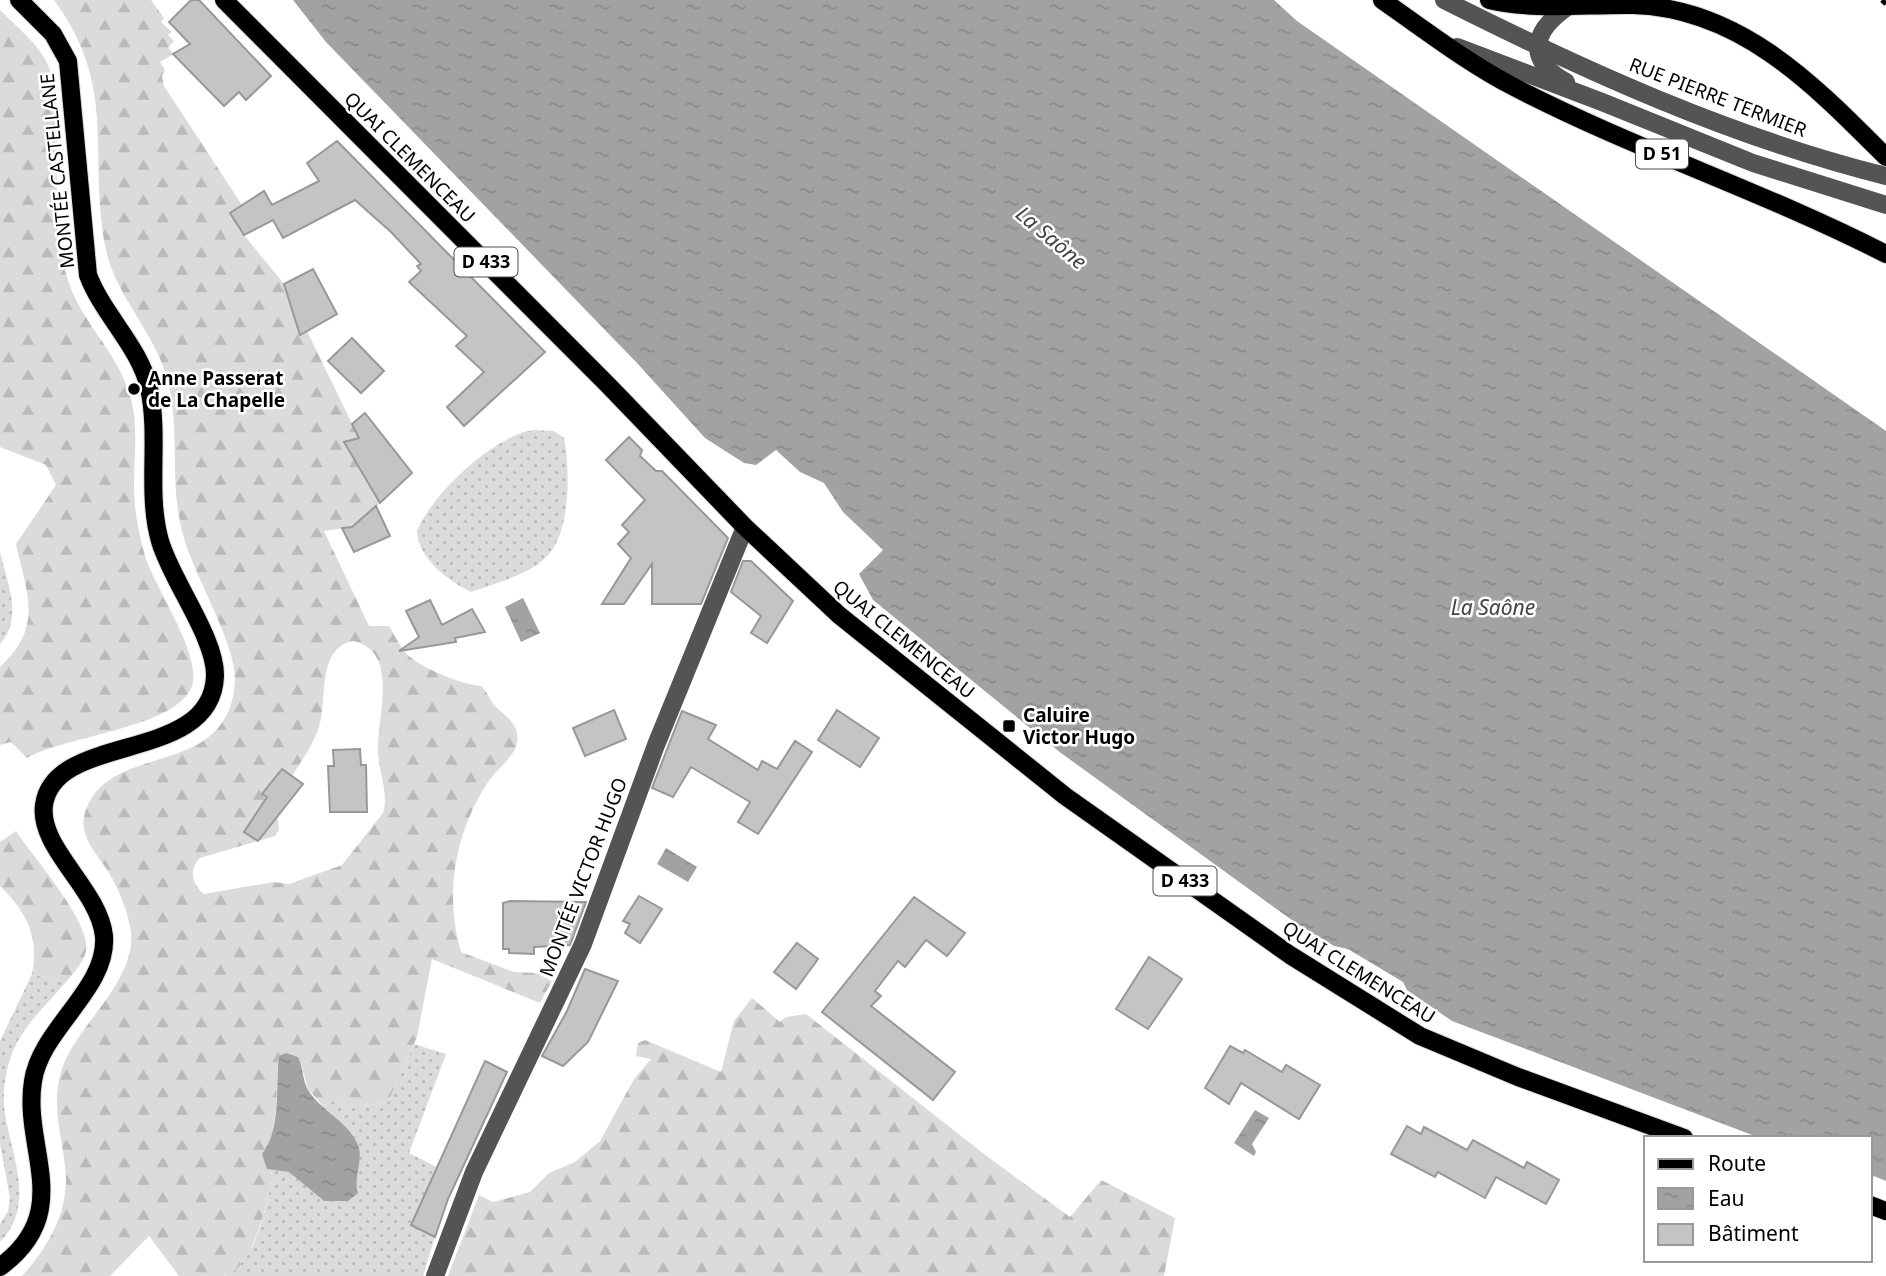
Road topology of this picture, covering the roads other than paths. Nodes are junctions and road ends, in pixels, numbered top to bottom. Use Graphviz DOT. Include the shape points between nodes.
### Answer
graph roads {
  1 [pos="19,0"];
  2 [pos="224,0"];
  3 [pos="1381,0"];
  4 [pos="1444,0"];
  5 [pos="1489,0"];
  6 [pos="1566,8"];
  7 [pos="1444,43"];
  8 [pos="1538,47"];
  9 [pos="1602,102"];
  10 [pos="1886,157"];
  11 [pos="1880,175"];
  12 [pos="1886,205"];
  13 [pos="1886,254"];
  14 [pos="745,527"];
  15 [pos="1679,1136"];
  16 [pos="0,1267"];
  17 [pos="435,1276"];
  1 -- 16 [label="main road, MONTÉE CASTELLANE" via="53,34 68,61 88,275 149,385 156,526 215,673 206,708 193,721 79,765 48,789 44,804 47,830 102,922 103,959 37,1062 32,1084 41,1172 39,1212 19,1251"];
  2 -- 14 [label="main road, QUAI CLEMENCEAU / D 433"];
  3 -- 7 [label="main road, D 51"];
  4 -- 8 [label="street, RUE PIERRE TERMIER"];
  5 -- 6 [label="main road"];
  6 -- 8 [label="street" via="1546,23"];
  6 -- 10 [label="main road" via="1633,5 1686,12 1732,30 1782,59"];
  7 -- 9 [label="street"];
  7 -- 13 [label="main road, D 51" via="1512,86 1588,124 1808,214"];
  8 -- 9 [label="street" via="1549,72"];
  8 -- 11 [label="street, RUE PIERRE TERMIER" via="1769,142"];
  9 -- 12 [label="street" via="1753,163"];
  14 -- 15 [label="main road, QUAI CLEMENCEAU / D 433" via="839,615 1065,796 1346,992 1454,1053"];
  14 -- 17 [label="street, MONTÉE VICTOR HUGO" via="656,745 583,944 474,1172"];
}
